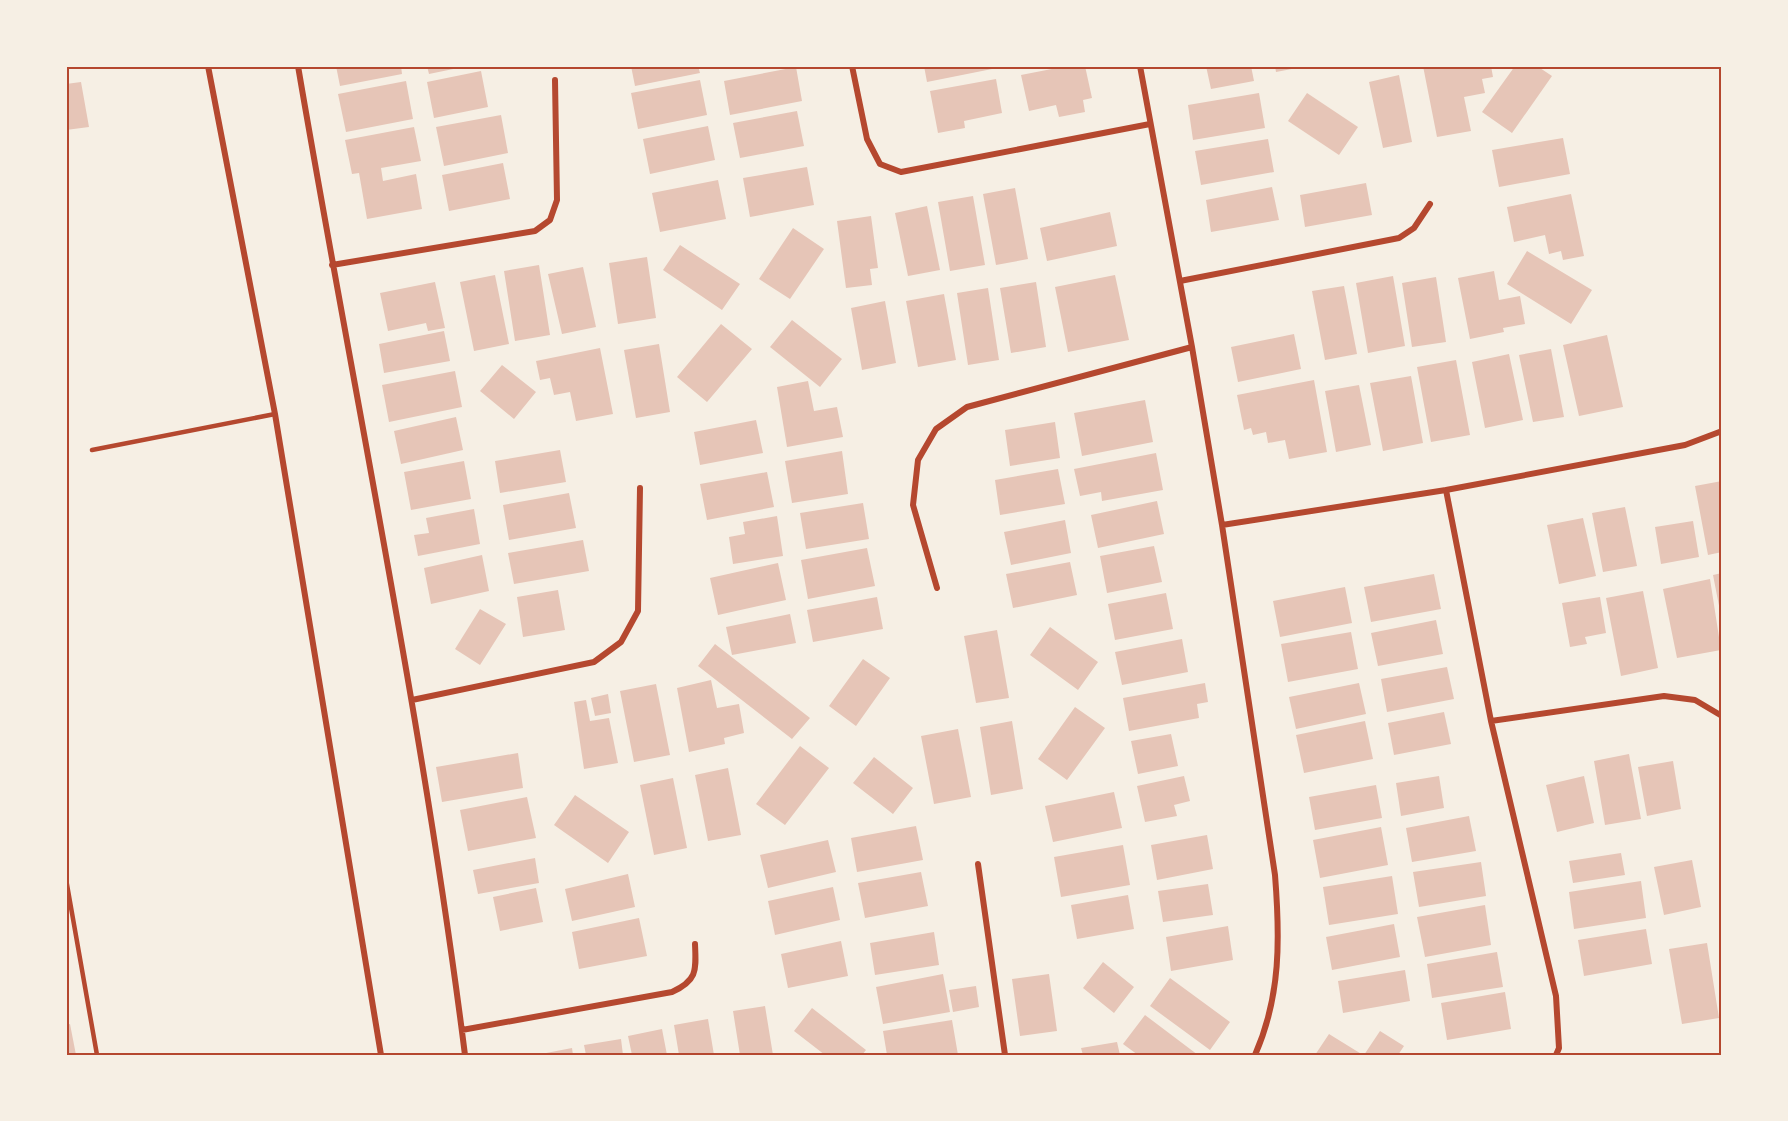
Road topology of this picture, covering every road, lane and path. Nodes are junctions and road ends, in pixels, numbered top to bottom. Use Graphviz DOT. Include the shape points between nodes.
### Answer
graph roads {
  1 [pos="208,66"];
  2 [pos="298,66"];
  3 [pos="852,66"];
  4 [pos="1140,66"];
  5 [pos="555,80"];
  6 [pos="1150,124"];
  7 [pos="1430,204"];
  8 [pos="332,265"];
  9 [pos="1180,281"];
  10 [pos="1192,347"];
  11 [pos="276,414"];
  12 [pos="1722,431"];
  13 [pos="92,450"];
  14 [pos="640,488"];
  15 [pos="1446,490"];
  16 [pos="1222,525"];
  17 [pos="937,588"];
  18 [pos="412,700"];
  19 [pos="1722,716"];
  20 [pos="1491,721"];
  21 [pos="978,864"];
  22 [pos="66,879"];
  23 [pos="695,944"];
  24 [pos="462,1030"];
  25 [pos="97,1055"];
  26 [pos="381,1055"];
  27 [pos="465,1055"];
  28 [pos="1005,1055"];
  29 [pos="1255,1055"];
  30 [pos="1556,1055"];
  1 -- 11 [label="street"];
  2 -- 8 [label="street"];
  3 -- 6 [label="street" via="867,139 880,164 901,172"];
  4 -- 6 [label="street"];
  5 -- 8 [label="street" via="556,200 550,220 535,231"];
  6 -- 9 [label="street"];
  7 -- 9 [label="street" via="1414,228 1399,238"];
  8 -- 18 [label="street"];
  9 -- 10 [label="street"];
  10 -- 16 [label="street"];
  10 -- 17 [label="street" via="967,407 936,429 918,460 913,505"];
  11 -- 13 [label="lane"];
  11 -- 26 [label="street"];
  12 -- 15 [label="street" via="1684,445"];
  14 -- 18 [label="street" via="638,611 621,642 594,662"];
  15 -- 16 [label="street"];
  15 -- 20 [label="street"];
  16 -- 29 [label="street" via="1275,875 1279,927 1276,986"];
  18 -- 24 [label="street"];
  19 -- 20 [label="street" via="1695,700 1664,696"];
  20 -- 30 [label="street" via="1556,996"];
  21 -- 28 [label="street"];
  22 -- 25 [label="lane"];
  23 -- 24 [label="street" via="696,970 690,981 672,992"];
  24 -- 27 [label="street"];
}
